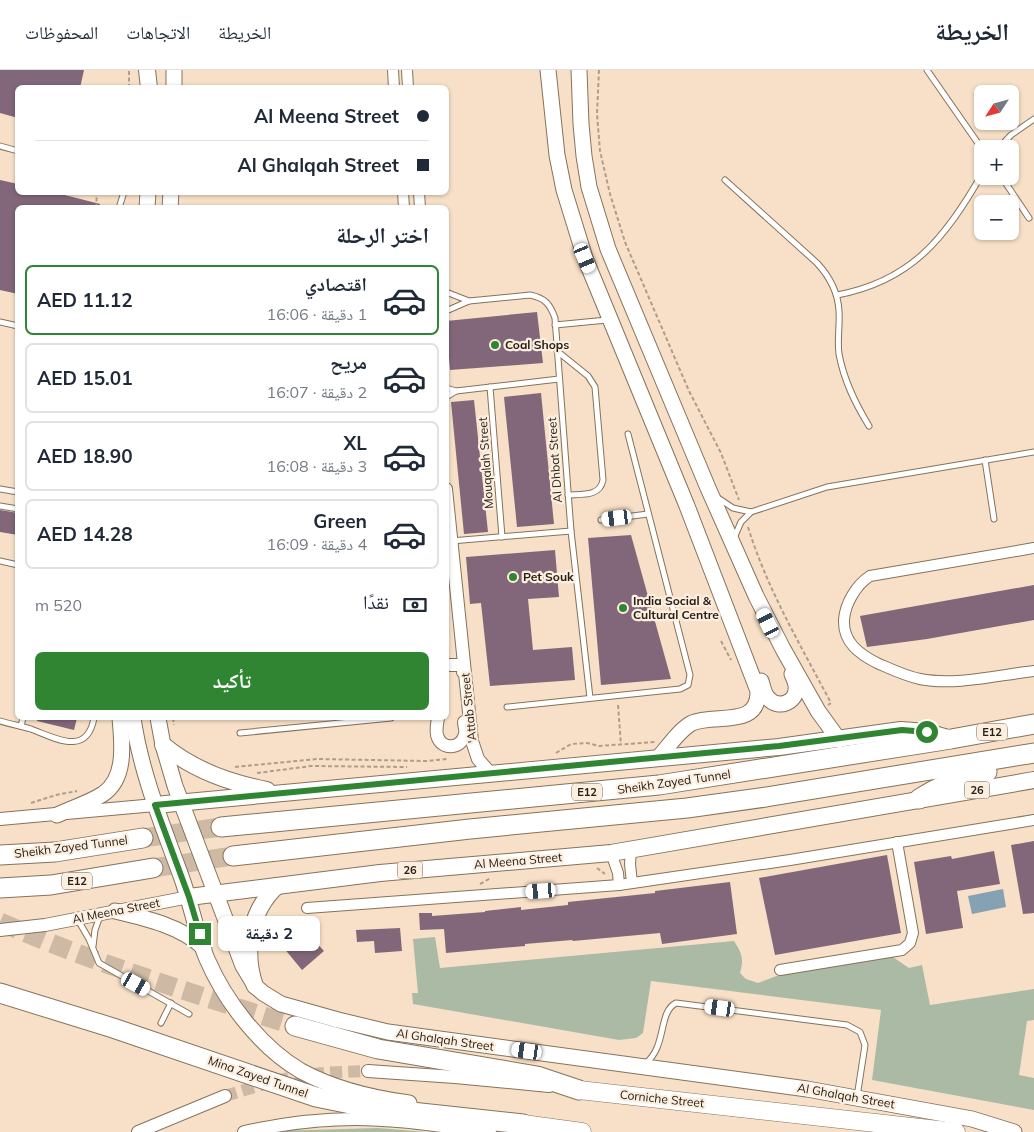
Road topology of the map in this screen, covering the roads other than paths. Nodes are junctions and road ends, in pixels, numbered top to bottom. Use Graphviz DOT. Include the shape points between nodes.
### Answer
graph roads {
  1 [pos="149,70"];
  2 [pos="174,70"];
  3 [pos="393,70"];
  4 [pos="407,70"];
  5 [pos="548,70"];
  6 [pos="579,70"];
  7 [pos="927,70"];
  8 [pos="150,85"];
  9 [pos="174,85"];
  10 [pos="394,85"];
  11 [pos="408,85"];
  12 [pos="1034,119"];
  13 [pos="976,140"];
  14 [pos="1006,140"];
  15 [pos="0,146"];
  16 [pos="15,149"];
  17 [pos="725,180"];
  18 [pos="975,185"];
  19 [pos="1007,185"];
  20 [pos="1029,218"];
  21 [pos="449,293"];
  22 [pos="837,296"];
  23 [pos="469,301"];
  24 [pos="449,311"];
  25 [pos="634,314"];
  26 [pos="611,319"];
  27 [pos="0,322"];
  28 [pos="15,325"];
  29 [pos="555,325"];
  30 [pos="557,351"];
  31 [pos="559,379"];
  32 [pos="490,388"];
  33 [pos="449,389"];
  34 [pos="456,391"];
  35 [pos="449,395"];
  36 [pos="869,426"];
  37 [pos="628,434"];
  38 [pos="1034,452"];
  39 [pos="985,460"];
  40 [pos="708,488"];
  41 [pos="0,489"];
  42 [pos="15,492"];
  43 [pos="568,495"];
  44 [pos="0,506"];
  45 [pos="15,508"];
  46 [pos="751,512"];
  47 [pos="648,514"];
  48 [pos="994,519"];
  49 [pos="449,520"];
  50 [pos="601,520"];
  51 [pos="571,531"];
  52 [pos="502,537"];
  53 [pos="451,541"];
  54 [pos="732,541"];
  55 [pos="1034,548"];
  56 [pos="0,561"];
  57 [pos="15,564"];
  58 [pos="782,649"];
  59 [pos="744,655"];
  60 [pos="449,665"];
  61 [pos="464,666"];
  62 [pos="1034,671"];
  63 [pos="590,698"];
  64 [pos="507,707"];
  65 [pos="22,720"];
  66 [pos="94,720"];
  67 [pos="120,720"];
  68 [pos="133,720"];
  69 [pos="158,720"];
  70 [pos="319,720"];
  71 [pos="370,720"];
  72 [pos="438,720"];
  73 [pos="0,721"];
  74 [pos="1034,723"];
  75 [pos="319,725"];
  76 [pos="21,726"];
  77 [pos="240,734"];
  78 [pos="951,739"];
  79 [pos="839,740"];
  80 [pos="163,745"];
  81 [pos="1034,753"];
  82 [pos="660,757"];
  83 [pos="1034,762"];
  84 [pos="491,774"];
  85 [pos="1034,780"];
  86 [pos="175,786"];
  87 [pos="150,789"];
  88 [pos="284,793"];
  89 [pos="919,799"];
  90 [pos="182,803"];
  91 [pos="155,805"];
  92 [pos="57,815"];
  93 [pos="0,819"];
  94 [pos="1034,820"];
  95 [pos="221,827"];
  96 [pos="143,838"];
  97 [pos="897,842"];
  98 [pos="631,850"];
  99 [pos="611,853"];
  100 [pos="0,855"];
  101 [pos="233,856"];
  102 [pos="154,868"];
  103 [pos="632,883"];
  104 [pos="277,886"];
  105 [pos="619,886"];
  106 [pos="0,888"];
  107 [pos="219,899"];
  108 [pos="191,905"];
  109 [pos="307,908"];
  110 [pos="108,912"];
  111 [pos="76,919"];
  112 [pos="0,930"];
  113 [pos="92,947"];
  114 [pos="204,948"];
  115 [pos="780,970"];
  116 [pos="255,986"];
  117 [pos="0,993"];
  118 [pos="171,1003"];
  119 [pos="189,1014"];
  120 [pos="161,1023"];
  121 [pos="295,1026"];
  122 [pos="641,1066"];
  123 [pos="368,1071"];
  124 [pos="579,1090"];
  125 [pos="225,1096"];
  126 [pos="857,1097"];
  127 [pos="523,1124"];
  128 [pos="138,1132"];
  129 [pos="244,1132"];
  130 [pos="490,1132"];
  131 [pos="582,1132"];
  132 [pos="956,1132"];
  133 [pos="1014,1132"];
  1 -- 8 [label="main road"];
  2 -- 9 [label="main road"];
  3 -- 10 [label="street"];
  4 -- 11 [label="street"];
  5 -- 26 [label="main road" via="564,190 585,258"];
  6 -- 25 [label="main road" via="580,124 590,187 608,249"];
  7 -- 13 [label="lane"];
  12 -- 14 [label="lane"];
  15 -- 16 [label="lane"];
  17 -- 22 [label="lane" via="826,272"];
  18 -- 22 [label="lane" via="950,226 903,271 873,287"];
  19 -- 20 [label="lane"];
  21 -- 23 [label="lane, Al Dhbat Street"];
  22 -- 36 [label="lane" via="839,353 845,379"];
  23 -- 24 [label="lane, Al Dhbat Street"];
  23 -- 29 [label="lane, Al Dhbat Street" via="530,295 539,297 551,308"];
  25 -- 26 [label="main road"];
  25 -- 40 [label="main road"];
  26 -- 29 [label="lane"];
  26 -- 59 [label="main road"];
  27 -- 28 [label="lane"];
  29 -- 30 [label="lane, Al Dhbat Street"];
  30 -- 31 [label="lane, Al Dhbat Street"];
  30 -- 43 [label="lane" via="588,376 595,387 604,480 596,492"];
  31 -- 32 [label="lane"];
  31 -- 43 [label="lane, Al Dhbat Street"];
  32 -- 34 [label="lane"];
  32 -- 52 [label="lane, Mouqalah Street"];
  33 -- 34 [label="lane"];
  34 -- 35 [label="lane"];
  37 -- 47 [label="lane"];
  38 -- 39 [label="lane"];
  39 -- 46 [label="lane" via="828,487"];
  39 -- 48 [label="lane"];
  40 -- 46 [label="lane" via="725,504"];
  40 -- 54 [label="main road"];
  41 -- 42 [label="lane"];
  43 -- 51 [label="lane, Al Dhbat Street"];
  44 -- 45 [label="lane"];
  46 -- 54 [label="lane" via="740,522"];
  47 -- 50 [label="lane"];
  47 -- 63 [label="lane" via="690,680 685,688 680,689"];
  49 -- 53 [label="street, 'Attab Street"];
  51 -- 52 [label="lane"];
  51 -- 63 [label="lane, Al Dhbat Street"];
  52 -- 53 [label="lane"];
  53 -- 61 [label="street, 'Attab Street"];
  54 -- 58 [label="main road"];
  55 -- 62 [label="street" via="870,576 850,598 844,623 853,647 862,656 919,679 953,681"];
  56 -- 57 [label="lane"];
  58 -- 59 [label="main road" via="796,688 792,699 782,704 768,699 754,664"];
  58 -- 79 [label="main road"];
  59 -- 82 [label="main road" via="758,691 754,708 744,716 694,723 685,728"];
  60 -- 61 [label="street"];
  61 -- 72 [label="street, 'Attab Street" via="465,734 462,741 454,747 443,744 438,738"];
  61 -- 84 [label="street, 'Attab Street" via="473,748"];
  63 -- 64 [label="lane"];
  65 -- 76 [label="lane"];
  66 -- 76 [label="lane" via="84,738 70,742"];
  67 -- 92 [label="main road" via="122,754 113,783 102,794"];
  68 -- 87 [label="main road"];
  69 -- 80 [label="main road, Al Ghalqah Street"];
  70 -- 75 [label="lane"];
  71 -- 75 [label="lane"];
  73 -- 76 [label="lane"];
  74 -- 78 [label="highway, Sheikh Zayed Tunnel / E12"];
  75 -- 77 [label="lane"];
  78 -- 79 [label="main road" via="927,732 902,730"];
  78 -- 95 [label="highway, Sheikh Zayed Tunnel / E12" via="659,785"];
  79 -- 82 [label="main road"];
  80 -- 86 [label="main road, Al Ghalqah Street"];
  80 -- 88 [label="main road" via="200,769 244,785"];
  81 -- 101 [label="highway, Sheikh Zayed Tunnel / E12" via="688,808"];
  82 -- 84 [label="main road"];
  83 -- 89 [label="highway" via="957,779"];
  84 -- 88 [label="main road"];
  85 -- 89 [label="main road, Al Meena Street / 26"];
  86 -- 87 [label="main road" via="160,793"];
  86 -- 90 [label="main road, Al Ghalqah Street"];
  87 -- 91 [label="main road"];
  88 -- 90 [label="main road"];
  89 -- 98 [label="main road, Al Meena Street / 26"];
  90 -- 91 [label="main road"];
  90 -- 107 [label="main road, Al Ghalqah Street"];
  91 -- 92 [label="street"];
  91 -- 108 [label="main road"];
  92 -- 93 [label="street"];
  94 -- 97 [label="street"];
  96 -- 100 [label="highway, Sheikh Zayed Tunnel" via="55,852"];
  97 -- 103 [label="street"];
  97 -- 115 [label="street" via="913,933 910,943 902,950"];
  98 -- 99 [label="main road, Al Meena Street / 26"];
  98 -- 103 [label="street"];
  99 -- 104 [label="main road, Al Meena Street / 26" via="380,873"];
  99 -- 105 [label="street"];
  102 -- 106 [label="highway, E12" via="51,885"];
  103 -- 105 [label="street"];
  104 -- 107 [label="main road, Al Meena Street / 26"];
  104 -- 116 [label="main road" via="259,907 250,940 249,958"];
  105 -- 109 [label="street"];
  107 -- 108 [label="main road, Al Meena Street / 26"];
  107 -- 116 [label="main road, Al Ghalqah Street" via="243,966"];
  108 -- 110 [label="street, Al Meena Street / 26"];
  108 -- 114 [label="main road"];
  110 -- 111 [label="street, Al Meena Street / 26"];
  110 -- 113 [label="lane" via="95,930"];
  110 -- 114 [label="main road" via="148,920 193,937"];
  111 -- 112 [label="street, Al Meena Street / 26"];
  111 -- 113 [label="lane"];
  113 -- 118 [label="lane" via="102,966"];
  114 -- 127 [label="main road" via="219,982 244,1020 270,1047 300,1070 338,1087 372,1097 462,1110"];
  116 -- 122 [label="main road, Al Ghalqah Street" via="281,1004 388,1032"];
  117 -- 127 [label="highway, Mina Zayed Tunnel" via="316,1097 365,1107"];
  118 -- 119 [label="lane"];
  118 -- 120 [label="lane"];
  121 -- 124 [label="highway" via="388,1051 537,1076"];
  122 -- 126 [label="main road, Al Ghalqah Street"];
  122 -- 126 [label="lane" via="658,1049 667,1012 676,1003 847,1025 860,1032 866,1044"];
  123 -- 124 [label="street, Corniche Street"];
  124 -- 132 [label="highway, Corniche Street"];
  125 -- 128 [label="street"];
  126 -- 133 [label="main road, Al Ghalqah Street" via="972,1119"];
  127 -- 131 [label="highway"];
  129 -- 130 [label="street" via="305,1122 357,1119"];
}
